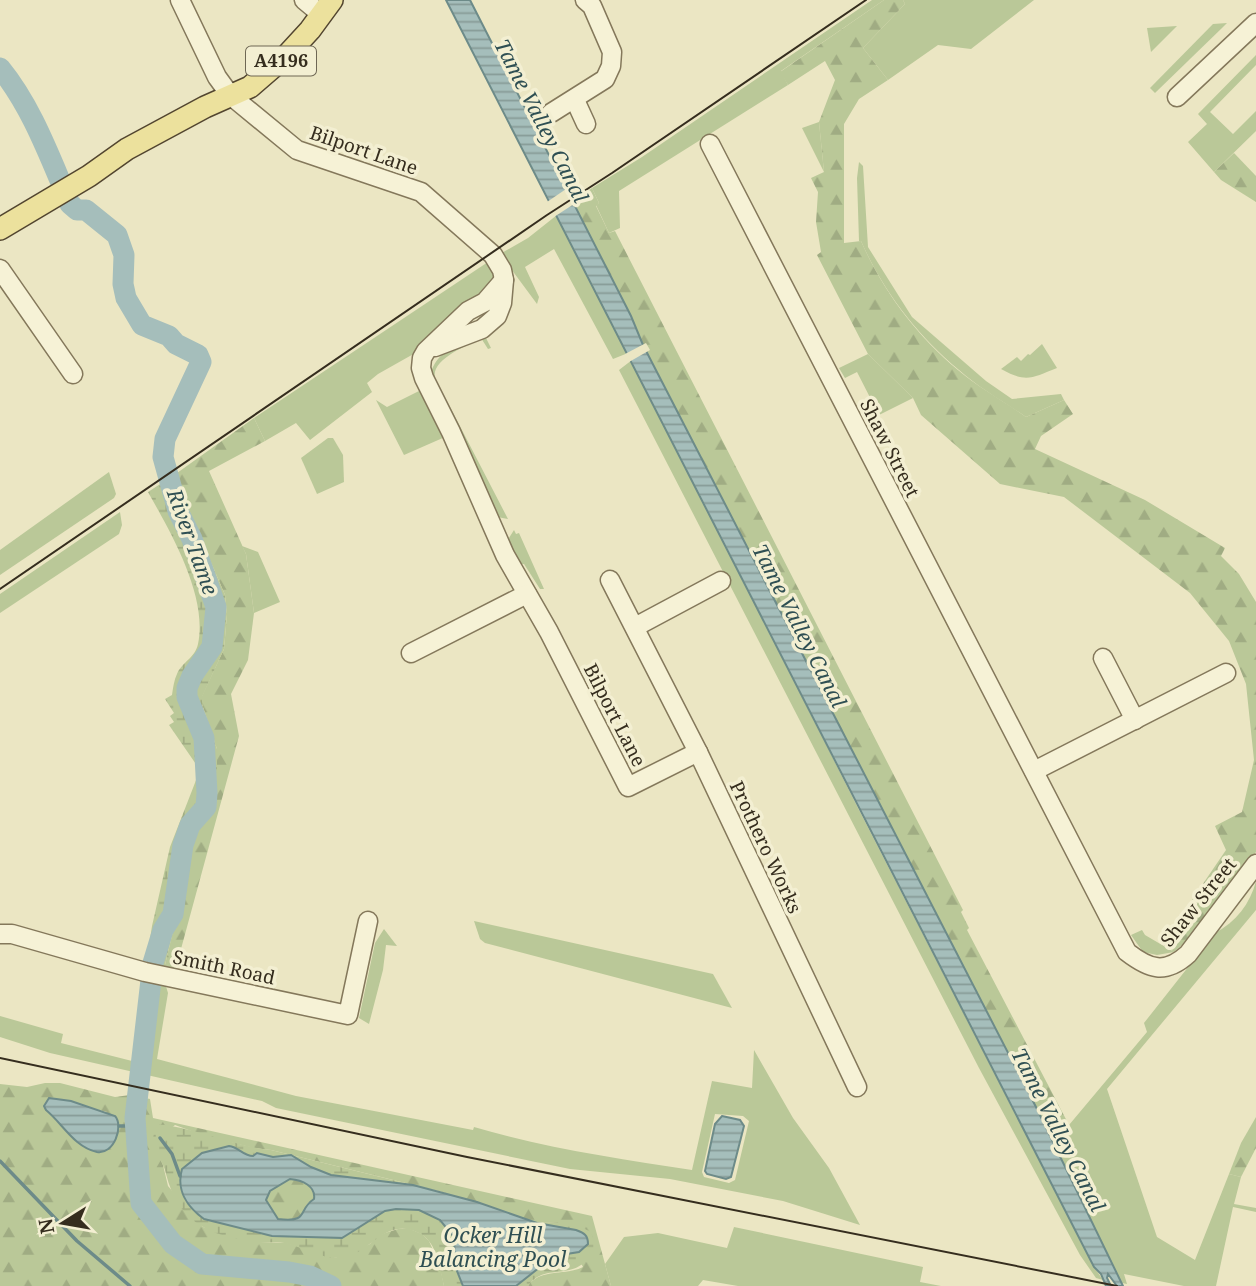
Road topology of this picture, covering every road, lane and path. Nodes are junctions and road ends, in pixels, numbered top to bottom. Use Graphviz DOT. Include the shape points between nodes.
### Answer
graph roads {
  1 [pos="180,0"];
  2 [pos="585,0"];
  3 [pos="319,5"];
  4 [pos="1256,23"];
  5 [pos="230,95"];
  6 [pos="1177,97"];
  7 [pos="575,100"];
  8 [pos="551,113"];
  9 [pos="586,124"];
  10 [pos="710,144"];
  11 [pos="50,195"];
  12 [pos="0,219"];
  13 [pos="0,227"];
  14 [pos="0,269"];
  15 [pos="73,374"];
  16 [pos="610,580"];
  17 [pos="721,581"];
  18 [pos="527,594"];
  19 [pos="635,626"];
  20 [pos="411,653"];
  21 [pos="1103,658"];
  22 [pos="1226,673"];
  23 [pos="1135,720"];
  24 [pos="698,752"];
  25 [pos="1034,771"];
  26 [pos="1256,864"];
  27 [pos="368,921"];
  28 [pos="0,934"];
  29 [pos="857,1087"];
  1 -- 5 [label="street, Bilport Lane" via="217,78"];
  2 -- 7 [label="street" via="618,51 606,79"];
  3 -- 5 [label="main road, A4196" via="287,43"];
  4 -- 6 [label="street"];
  5 -- 11 [label="main road, A4196"];
  5 -- 18 [label="street, Bilport Lane" via="297,150 421,192 493,255 502,270 502,303 496,316 482,329 426,351 421,368"];
  7 -- 8 [label="street"];
  7 -- 9 [label="street"];
  10 -- 25 [label="street, Shaw Street"];
  11 -- 12 [label="main road, A4196"];
  11 -- 13 [label="main road, A4196"];
  14 -- 15 [label="street"];
  16 -- 19 [label="street, Prothero Works"];
  17 -- 19 [label="street"];
  18 -- 20 [label="street"];
  18 -- 24 [label="street, Bilport Lane" via="628,787"];
  19 -- 24 [label="street, Prothero Works"];
  21 -- 23 [label="street"];
  22 -- 23 [label="street"];
  23 -- 25 [label="street"];
  24 -- 29 [label="street, Prothero Works"];
  25 -- 26 [label="street, Shaw Street" via="1127,952 1153,968 1178,963 1188,954"];
  27 -- 28 [label="street, Smith Road" via="348,1015 166,977"];
}
